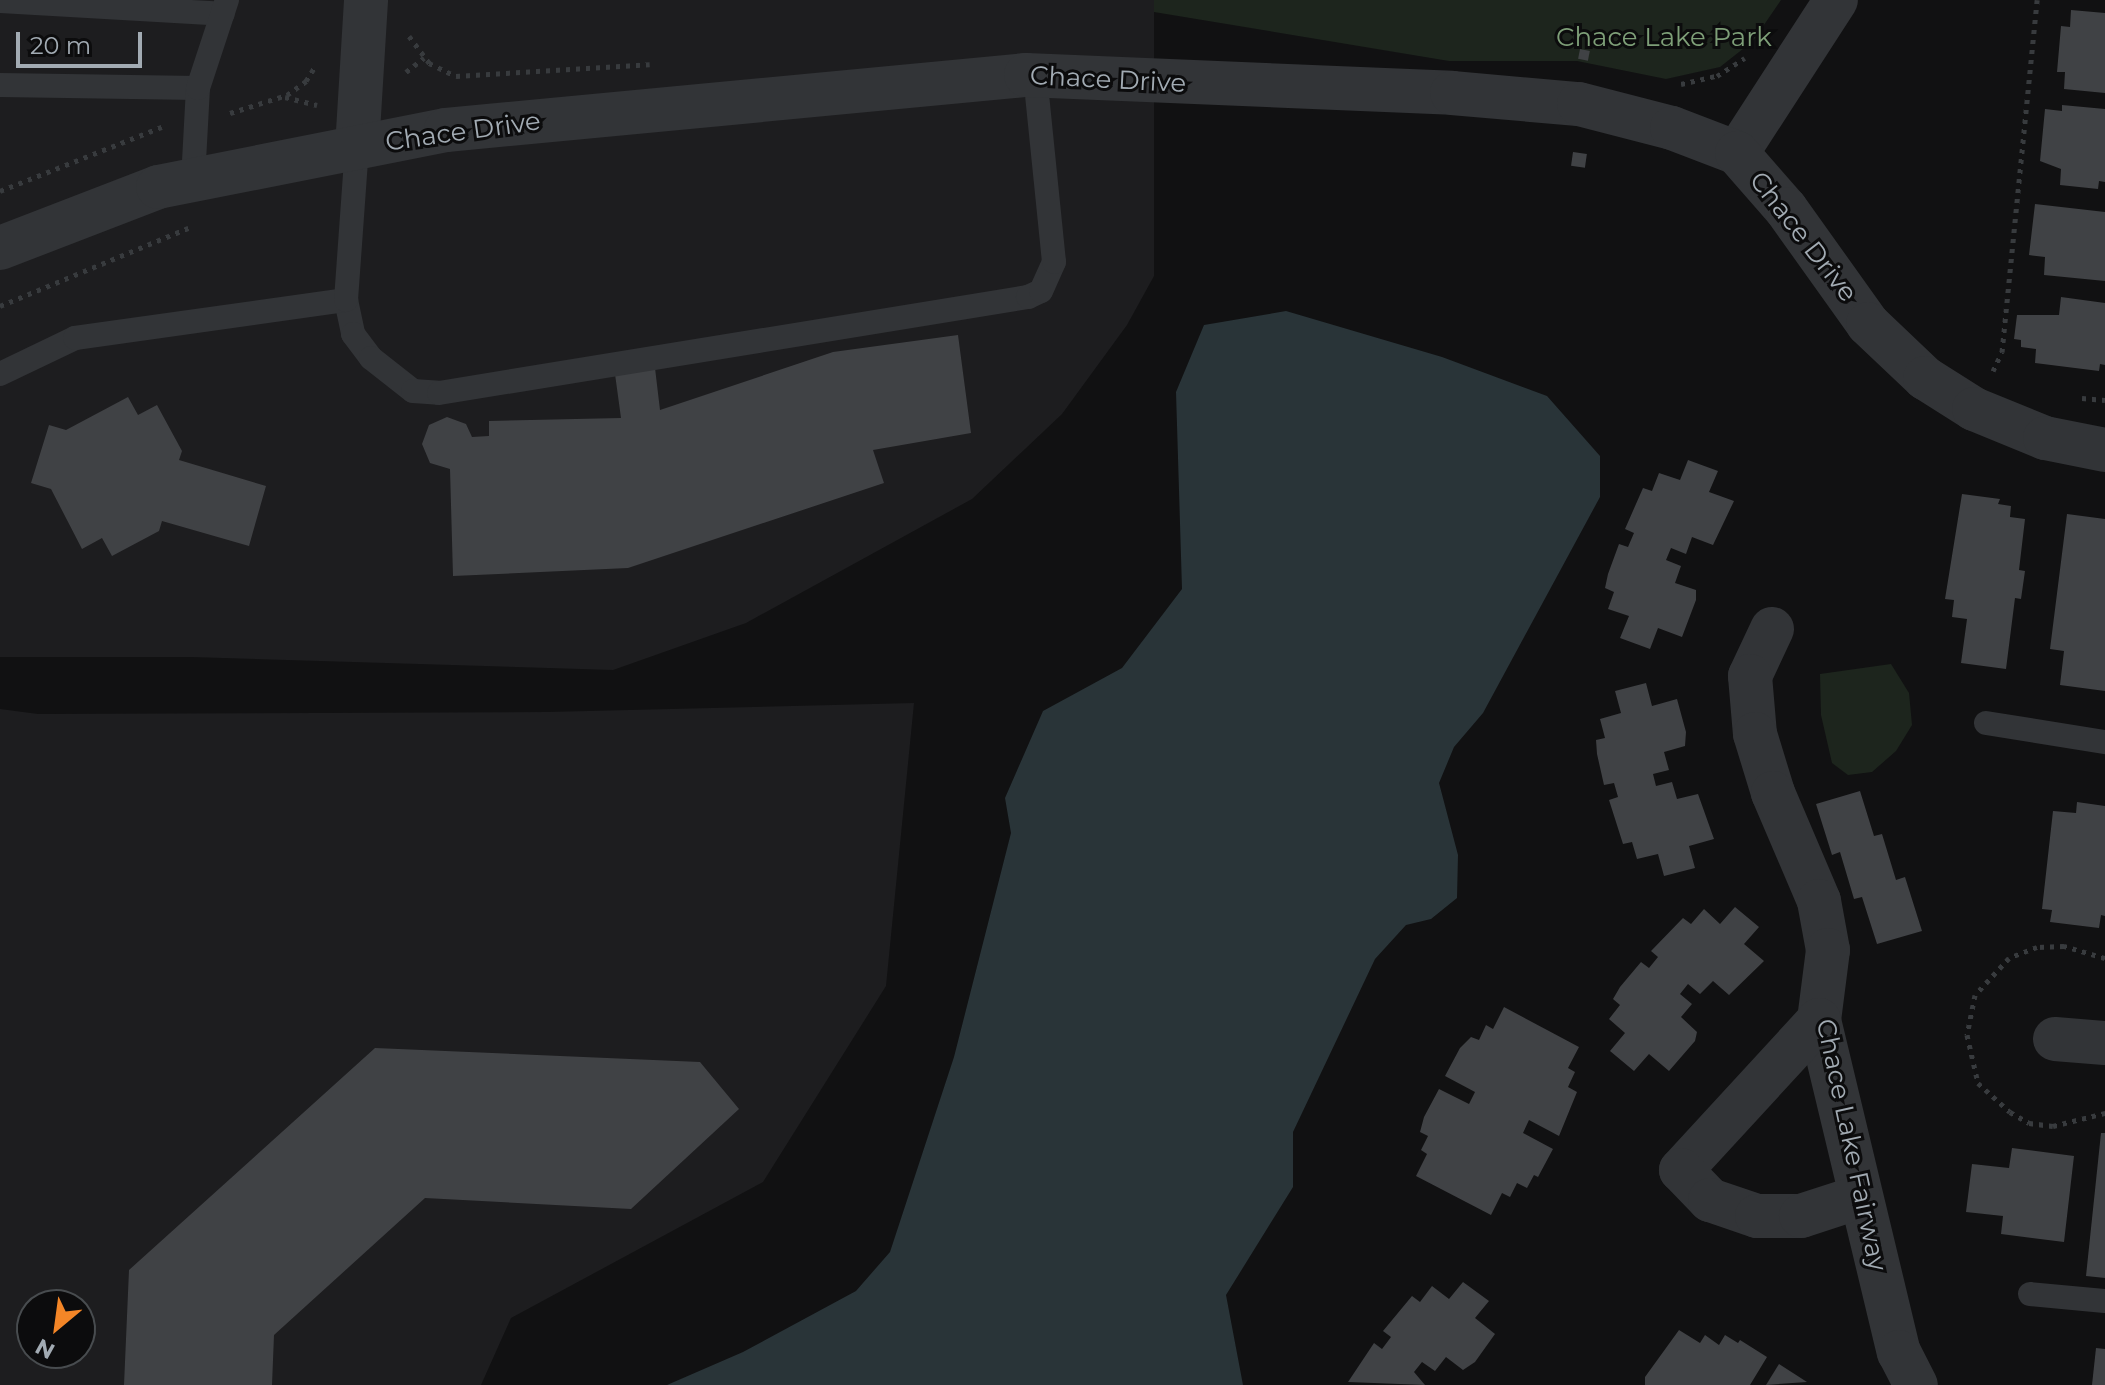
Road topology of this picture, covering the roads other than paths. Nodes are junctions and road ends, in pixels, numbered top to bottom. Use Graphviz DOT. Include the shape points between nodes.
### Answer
graph roads {
  1 [pos="366,0"];
  2 [pos="1836,0"];
  3 [pos="0,1"];
  4 [pos="225,7"];
  5 [pos="1035,75"];
  6 [pos="0,85"];
  7 [pos="198,88"];
  8 [pos="357,148"];
  9 [pos="1737,153"];
  10 [pos="193,180"];
  11 [pos="0,248"];
  12 [pos="346,300"];
  13 [pos="0,374"];
  14 [pos="2105,450"];
  15 [pos="1772,629"];
  16 [pos="1986,723"];
  17 [pos="2105,742"];
  18 [pos="1819,1020"];
  19 [pos="2055,1039"];
  20 [pos="2105,1043"];
  21 [pos="1859,1197"];
  22 [pos="2030,1294"];
  23 [pos="2105,1301"];
  24 [pos="1916,1385"];
  1 -- 8 [label="street"];
  2 -- 9 [label="street"];
  3 -- 4 [label="lane"];
  4 -- 7 [label="lane"];
  5 -- 8 [label="street, Chace Drive" via="446,130"];
  5 -- 9 [label="street, Chace Drive" via="1452,93 1579,104 1672,128"];
  5 -- 12 [label="lane" via="1054,262 1041,291 1028,297 439,393 413,391 371,358 353,334"];
  6 -- 7 [label="lane"];
  7 -- 10 [label="lane"];
  8 -- 10 [label="street, Chace Drive"];
  8 -- 12 [label="lane"];
  9 -- 14 [label="street, Chace Drive" via="1786,209 1868,324 1925,378 1974,409 2045,438"];
  10 -- 11 [label="street, Chace Drive" via="158,187"];
  12 -- 13 [label="lane" via="75,338"];
  15 -- 18 [label="street, Chace Lake Fairway" via="1750,676 1755,734 1773,793 1819,901 1828,950"];
  16 -- 17 [label="lane"];
  18 -- 21 [label="street, Chace Lake Fairway"];
  18 -- 21 [label="street" via="1681,1170 1710,1200 1757,1216 1801,1216"];
  19 -- 20 [label="street"];
  21 -- 24 [label="street, Chace Lake Fairway" via="1899,1352"];
  22 -- 23 [label="lane"];
}
